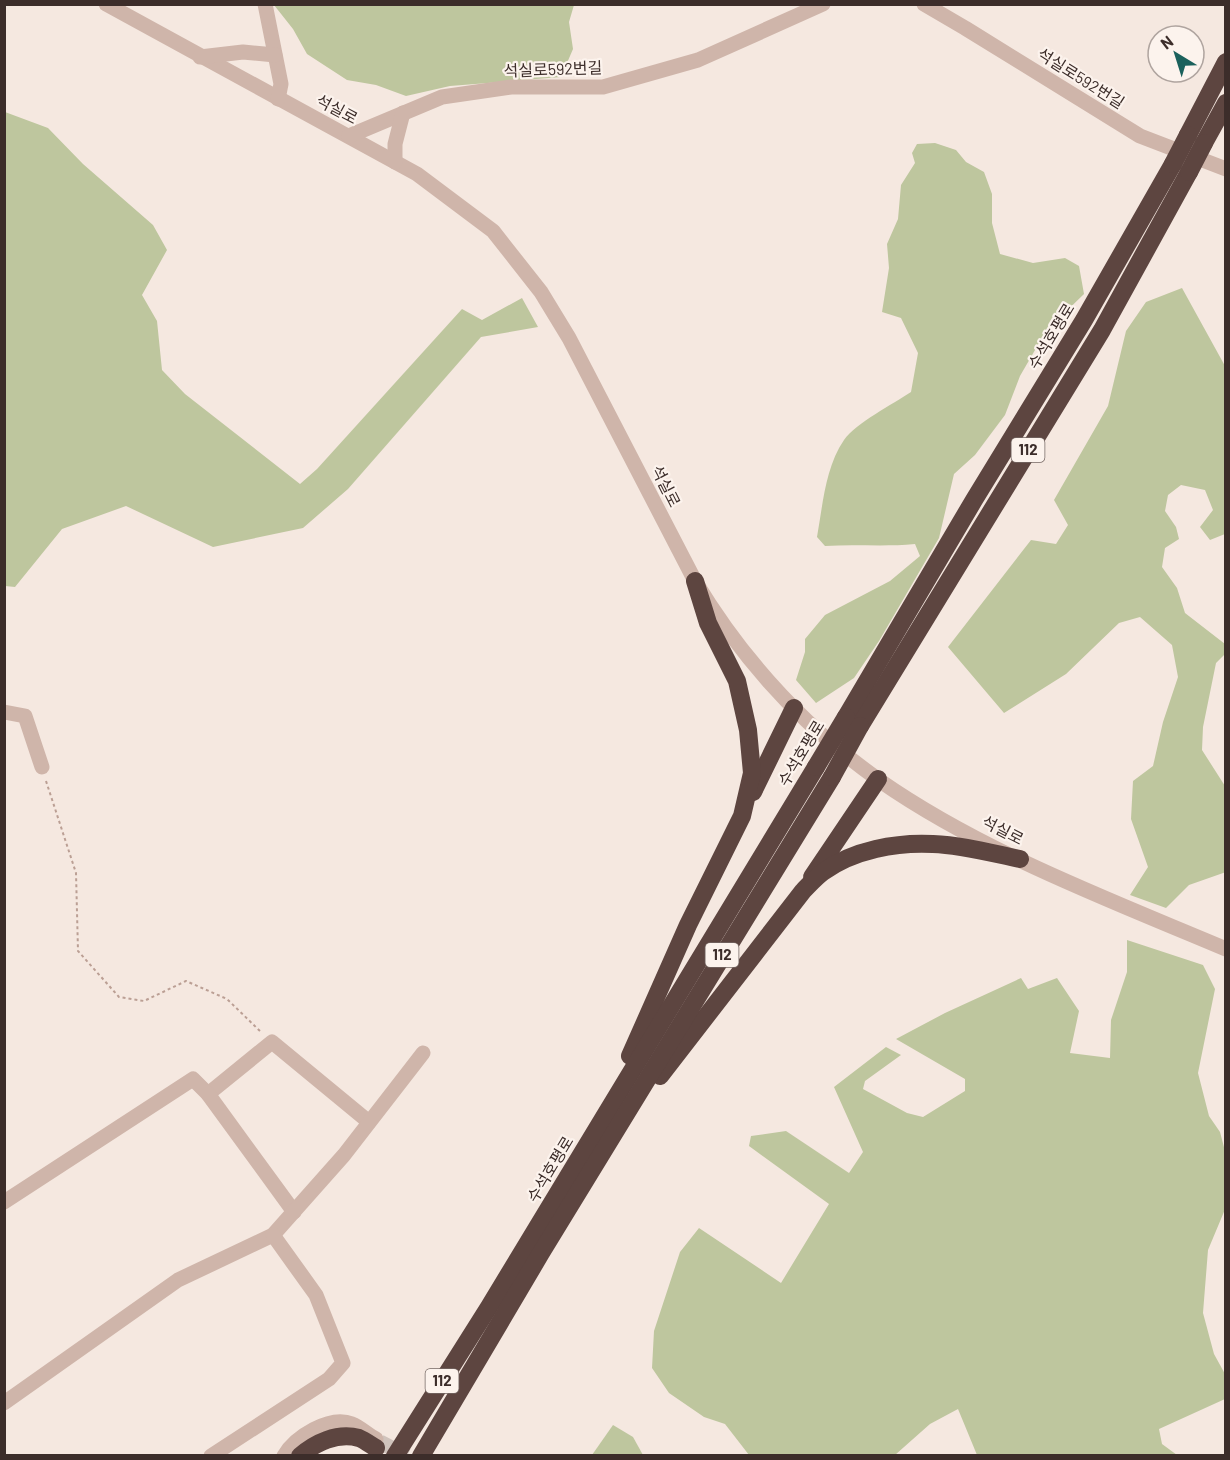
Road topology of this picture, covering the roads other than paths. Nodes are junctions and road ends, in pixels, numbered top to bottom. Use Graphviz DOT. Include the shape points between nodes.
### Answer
graph roads {
  1 [pos="106,4"];
  2 [pos="265,4"];
  3 [pos="823,4"];
  4 [pos="924,4"];
  5 [pos="275,55"];
  6 [pos="200,57"];
  7 [pos="1226,62"];
  8 [pos="278,99"];
  9 [pos="1226,103"];
  10 [pos="403,113"];
  11 [pos="349,136"];
  12 [pos="1196,139"];
  13 [pos="395,162"];
  14 [pos="1226,169"];
  15 [pos="695,581"];
  16 [pos="794,708"];
  17 [pos="4,712"];
  18 [pos="42,766"];
  19 [pos="878,779"];
  20 [pos="742,816"];
  21 [pos="1020,859"];
  22 [pos="803,891"];
  23 [pos="1226,949"];
  24 [pos="423,1053"];
  25 [pos="208,1094"];
  26 [pos="369,1122"];
  27 [pos="608,1128"];
  28 [pos="4,1202"];
  29 [pos="294,1212"];
  30 [pos="273,1235"];
  31 [pos="4,1403"];
  32 [pos="360,1434"];
  33 [pos="378,1445"];
  34 [pos="211,1455"];
  35 [pos="284,1455"];
  36 [pos="300,1455"];
  37 [pos="396,1455"];
  38 [pos="421,1455"];
  1 -- 6 [label="street, 석실로"];
  2 -- 5 [label="street"];
  3 -- 10 [label="street, 석실로592번길" via="698,60 603,87 499,89 442,96"];
  4 -- 14 [label="street, 석실로592번길" via="1140,135"];
  5 -- 6 [label="street" via="243,52"];
  5 -- 8 [label="street" via="281,84"];
  6 -- 8 [label="street, 석실로"];
  7 -- 12 [label="highway, 수석호평로 / 112"];
  8 -- 11 [label="street, 석실로"];
  9 -- 12 [label="highway, 수석호평로 / 112"];
  10 -- 11 [label="street, 석실로592번길"];
  10 -- 13 [label="street" via="394,144"];
  11 -- 13 [label="street, 석실로"];
  12 -- 27 [label="highway, 수석호평로 / 112, bridge" via="1102,330 853,721"];
  13 -- 15 [label="street, 석실로" via="493,231 541,292 569,338"];
  15 -- 16 [label="street, 석실로" via="738,646"];
  15 -- 20 [label="highway" via="708,623 737,681 748,730 752,773"];
  16 -- 19 [label="street, 석실로"];
  16 -- 20 [label="highway"];
  17 -- 18 [label="street" via="25,716"];
  19 -- 21 [label="street, 석실로" via="926,810"];
  19 -- 22 [label="highway"];
  20 -- 27 [label="highway" via="688,926"];
  21 -- 22 [label="highway" via="933,843 883,848 853,856 823,872"];
  21 -- 23 [label="street, 석실로"];
  22 -- 27 [label="highway"];
  24 -- 26 [label="street"];
  25 -- 26 [label="street" via="272,1041"];
  25 -- 28 [label="street" via="193,1079"];
  25 -- 29 [label="street"];
  26 -- 29 [label="street"];
  27 -- 37 [label="highway, 수석호평로 / 112"];
  27 -- 38 [label="highway, 수석호평로 / 112"];
  29 -- 30 [label="street"];
  30 -- 31 [label="street" via="178,1280"];
  30 -- 34 [label="street" via="316,1295 343,1364 329,1379"];
  32 -- 33 [label="highway"];
  32 -- 35 [label="street" via="351,1423 332,1424 301,1437"];
  32 -- 36 [label="highway" via="334,1437 314,1444"];
}
